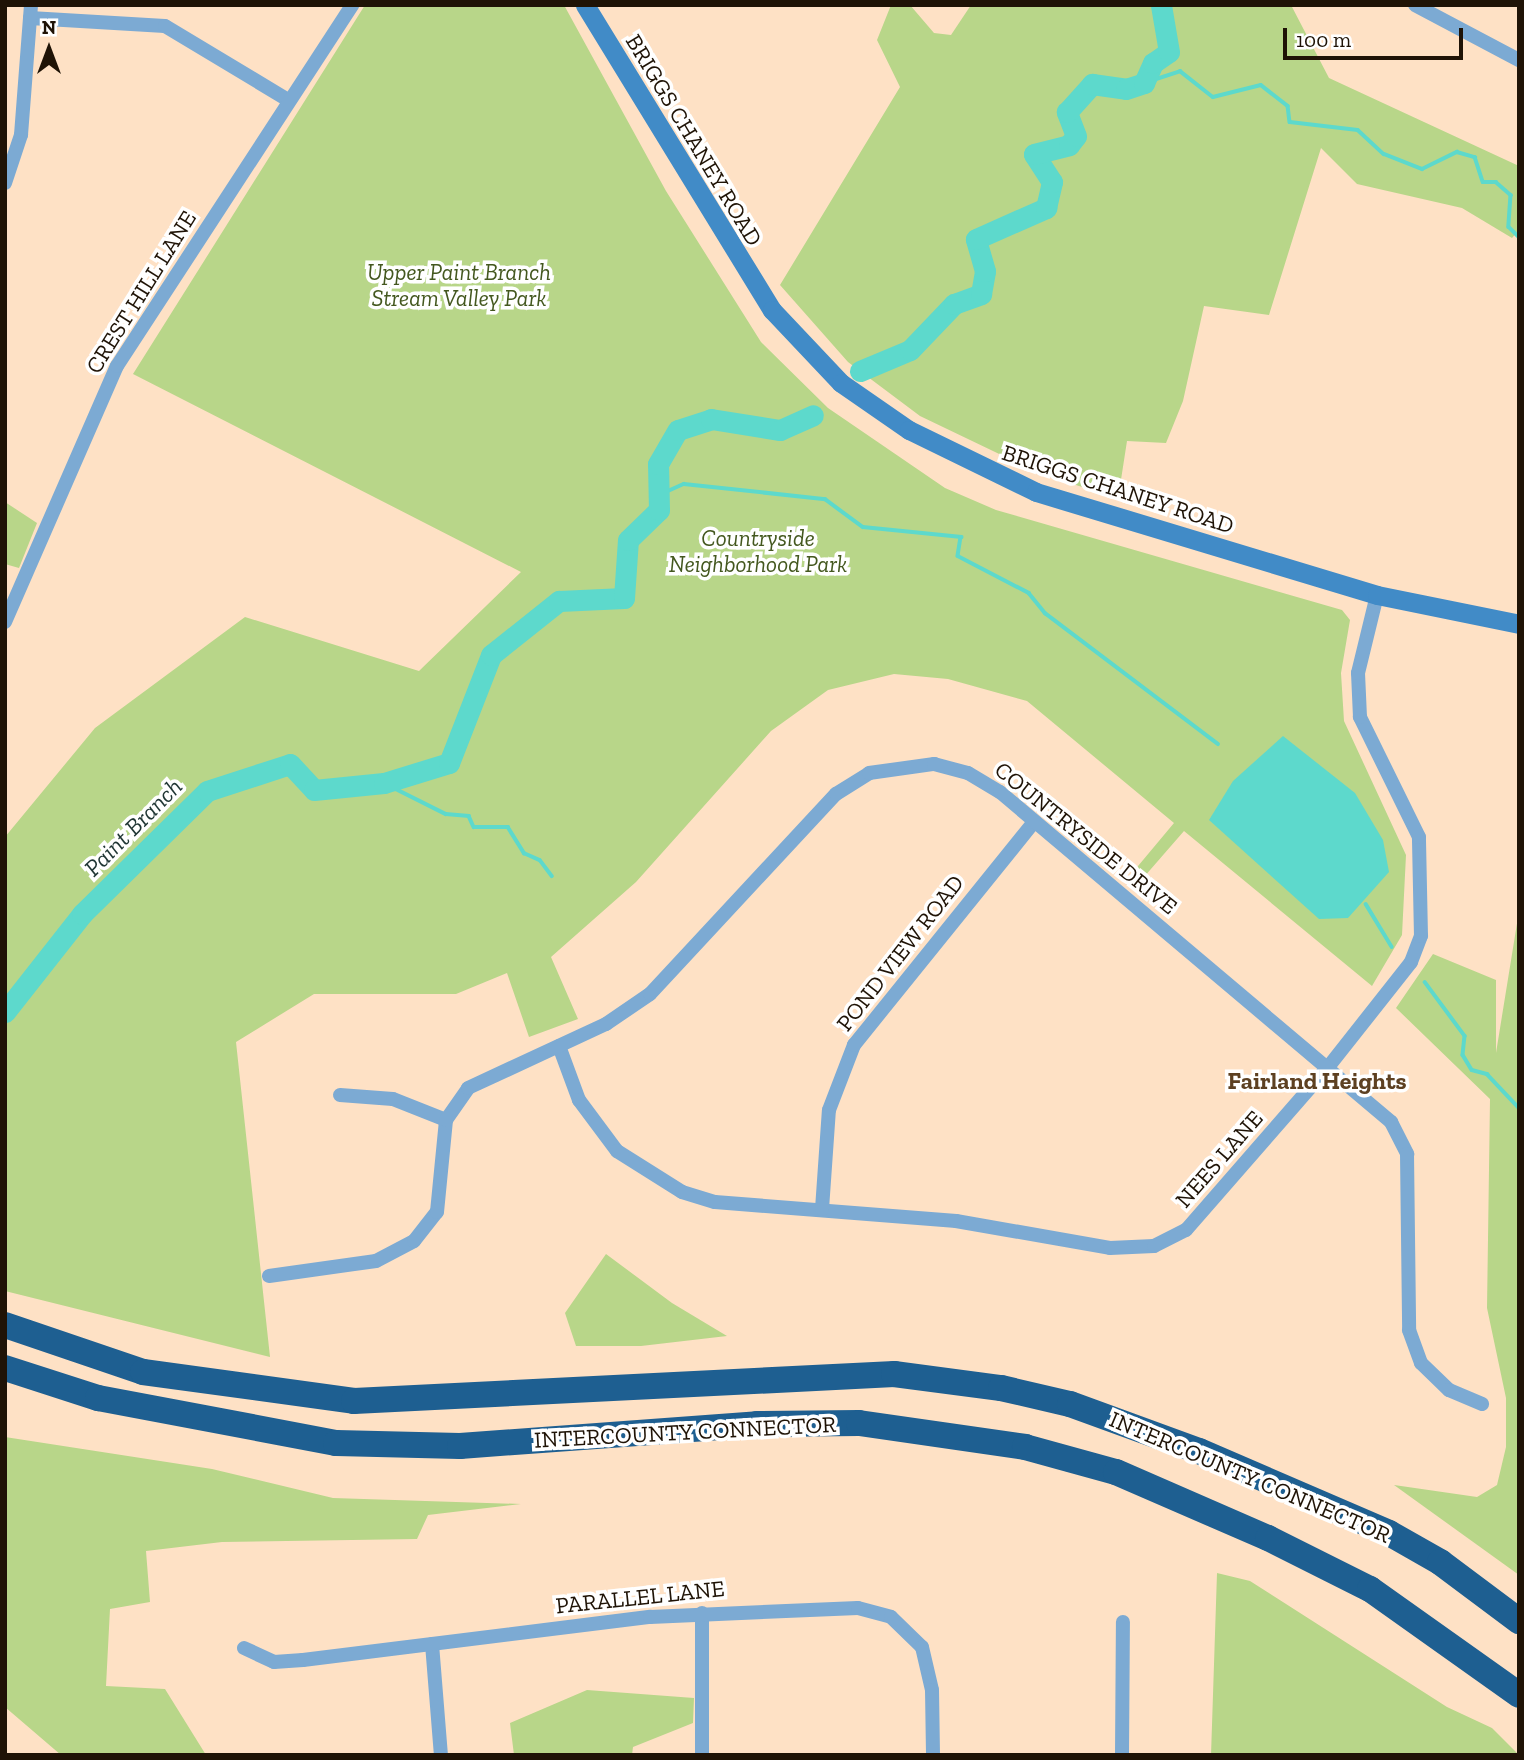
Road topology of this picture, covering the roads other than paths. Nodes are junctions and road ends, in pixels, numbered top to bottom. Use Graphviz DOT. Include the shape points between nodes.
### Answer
graph roads {
  1 [pos="352,5"];
  2 [pos="585,5"];
  3 [pos="1415,5"];
  4 [pos="31,12"];
  5 [pos="1519,60"];
  6 [pos="288,100"];
  7 [pos="5,183"];
  8 [pos="1377,596"];
  9 [pos="5,622"];
  10 [pos="1519,624"];
  11 [pos="1034,822"];
  12 [pos="559,1046"];
  13 [pos="1329,1066"];
  14 [pos="341,1095"];
  15 [pos="446,1120"];
  16 [pos="822,1209"];
  17 [pos="269,1276"];
  18 [pos="5,1325"];
  19 [pos="5,1368"];
  20 [pos="1482,1404"];
  21 [pos="702,1613"];
  22 [pos="1519,1618"];
  23 [pos="1123,1622"];
  24 [pos="432,1644"];
  25 [pos="244,1648"];
  26 [pos="1519,1695"];
  27 [pos="441,1755"];
  28 [pos="702,1755"];
  29 [pos="933,1755"];
  30 [pos="1122,1755"];
  1 -- 6 [label="street, CREST HILL LANE"];
  2 -- 8 [label="main road, BRIGGS CHANEY ROAD" via="743,268 805,349 841,383 974,466 1036,492"];
  3 -- 5 [label="street" via="1438,23"];
  4 -- 6 [label="street" via="165,26"];
  4 -- 7 [label="street" via="21,135"];
  6 -- 9 [label="street, CREST HILL LANE" via="117,366"];
  8 -- 10 [label="main road, BRIGGS CHANEY ROAD"];
  8 -- 13 [label="street, NEES LANE" via="1358,673 1360,717 1419,837 1420,936 1411,962"];
  11 -- 12 [label="street, COUNTRYSIDE DRIVE" via="968,773 901,764 869,773 836,794 650,994"];
  11 -- 13 [label="street, COUNTRYSIDE DRIVE"];
  11 -- 16 [label="street, POND VIEW ROAD" via="854,1045 829,1110"];
  12 -- 15 [label="street, COUNTRYSIDE DRIVE" via="468,1088"];
  12 -- 16 [label="street, NEES LANE" via="596,1125 650,1177 715,1202"];
  13 -- 16 [label="street, NEES LANE" via="1208,1211 1154,1246 1110,1248 956,1220"];
  13 -- 20 [label="street, COUNTRYSIDE DRIVE" via="1391,1122 1408,1154 1409,1330 1420,1363 1449,1390"];
  14 -- 15 [label="street" via="393,1099"];
  15 -- 17 [label="street, COUNTRYSIDE DRIVE" via="437,1212 414,1241 376,1261"];
  18 -- 22 [label="highway, INTERCOUNTY CONNECTOR" via="143,1372 354,1401 894,1374 1001,1388 1070,1404 1199,1451 1389,1533"];
  19 -- 26 [label="highway, INTERCOUNTY CONNECTOR" via="144,1409 336,1443 460,1446 757,1424 859,1423 1025,1447 1116,1472 1268,1538 1370,1589"];
  21 -- 24 [label="street, PARALLEL LANE"];
  21 -- 28 [label="street"];
  21 -- 29 [label="street, PARALLEL LANE" via="858,1608 891,1617 912,1634 930,1669"];
  23 -- 30 [label="street"];
  24 -- 25 [label="street, PARALLEL LANE" via="274,1662"];
  24 -- 27 [label="street"];
}
